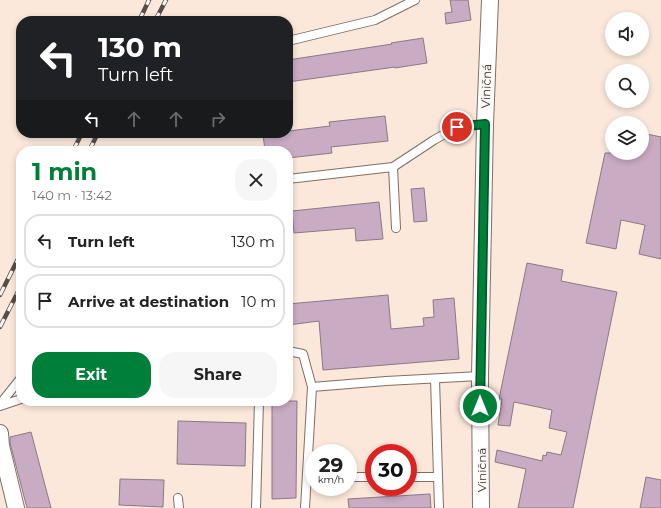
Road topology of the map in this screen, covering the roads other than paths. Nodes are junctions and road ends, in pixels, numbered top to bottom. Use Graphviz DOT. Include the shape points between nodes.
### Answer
graph roads {
  1 [pos="415,0"];
  2 [pos="490,0"];
  3 [pos="293,40"];
  4 [pos="485,124"];
  5 [pos="393,167"];
  6 [pos="293,178"];
  7 [pos="396,228"];
  8 [pos="293,352"];
  9 [pos="480,376"];
  10 [pos="435,379"];
  11 [pos="16,384"];
  12 [pos="312,387"];
  13 [pos="16,400"];
  14 [pos="0,405"];
  15 [pos="259,406"];
  16 [pos="0,433"];
  17 [pos="311,444"];
  18 [pos="417,477"];
  19 [pos="438,477"];
  20 [pos="307,496"];
  21 [pos="178,498"];
  22 [pos="16,508"];
  23 [pos="179,508"];
  24 [pos="256,508"];
  25 [pos="305,508"];
  26 [pos="439,508"];
  27 [pos="481,508"];
  1 -- 3 [label="lane" via="375,20"];
  2 -- 4 [label="street, Viničná"];
  4 -- 5 [label="lane" via="457,127"];
  4 -- 9 [label="street, Viničná"];
  5 -- 6 [label="lane"];
  5 -- 7 [label="lane"];
  8 -- 12 [label="lane" via="303,354"];
  9 -- 10 [label="lane"];
  9 -- 27 [label="street, Viničná"];
  10 -- 12 [label="lane"];
  10 -- 19 [label="lane"];
  11 -- 14 [label="lane"];
  12 -- 17 [label="lane"];
  13 -- 14 [label="lane"];
  15 -- 24 [label="lane"];
  16 -- 22 [label="street"];
  18 -- 19 [label="lane"];
  19 -- 26 [label="lane"];
  20 -- 25 [label="lane"];
  21 -- 23 [label="lane"];
}
